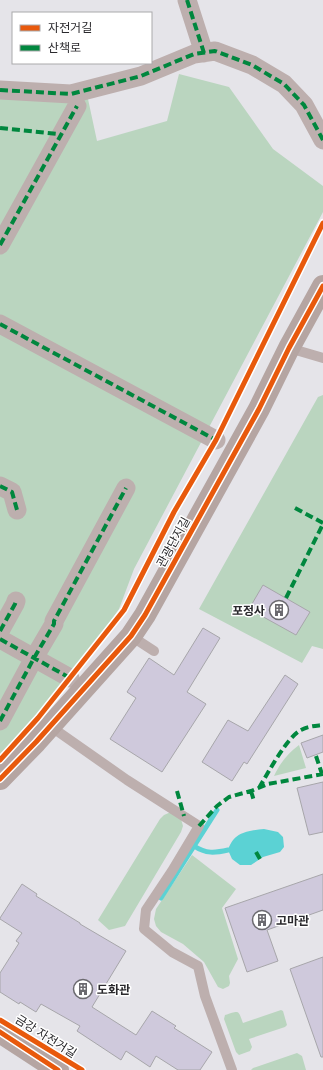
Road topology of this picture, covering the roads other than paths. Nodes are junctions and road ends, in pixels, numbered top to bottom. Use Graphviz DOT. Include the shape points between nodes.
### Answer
graph roads {
  1 [pos="187,0"];
  2 [pos="204,53"];
  3 [pos="0,90"];
  4 [pos="77,106"];
  5 [pos="323,140"];
  6 [pos="0,245"];
  7 [pos="323,286"];
  8 [pos="0,324"];
  9 [pos="288,348"];
  10 [pos="323,358"];
  11 [pos="216,440"];
  12 [pos="0,486"];
  13 [pos="126,488"];
  14 [pos="17,510"];
  15 [pos="16,601"];
  16 [pos="0,631"];
  17 [pos="131,636"];
  18 [pos="0,639"];
  19 [pos="154,651"];
  20 [pos="34,658"];
  21 [pos="70,678"];
  22 [pos="0,721"];
  23 [pos="50,726"];
  24 [pos="0,779"];
  25 [pos="0,1032"];
  26 [pos="58,1070"];
  27 [pos="232,1070"];
  1 -- 2 [label="street"];
  2 -- 3 [label="street" via="194,54 141,76 71,94"];
  2 -- 5 [label="street" via="216,51 235,58 284,84 304,105"];
  4 -- 6 [label="street"];
  7 -- 9 [label="street, 관광단지길"];
  8 -- 11 [label="street"];
  9 -- 10 [label="lane"];
  9 -- 17 [label="street, 관광단지길" via="258,409"];
  12 -- 14 [label="street" via="12,492"];
  13 -- 20 [label="street"];
  15 -- 16 [label="street"];
  17 -- 19 [label="lane"];
  17 -- 23 [label="street, 관광단지길"];
  18 -- 20 [label="street"];
  20 -- 21 [label="street"];
  20 -- 22 [label="street"];
  23 -- 24 [label="street, 관광단지길"];
  23 -- 27 [label="lane" via="199,826 146,910 144,928 172,952 198,966 205,996"];
  25 -- 26 [label="street"];
}
